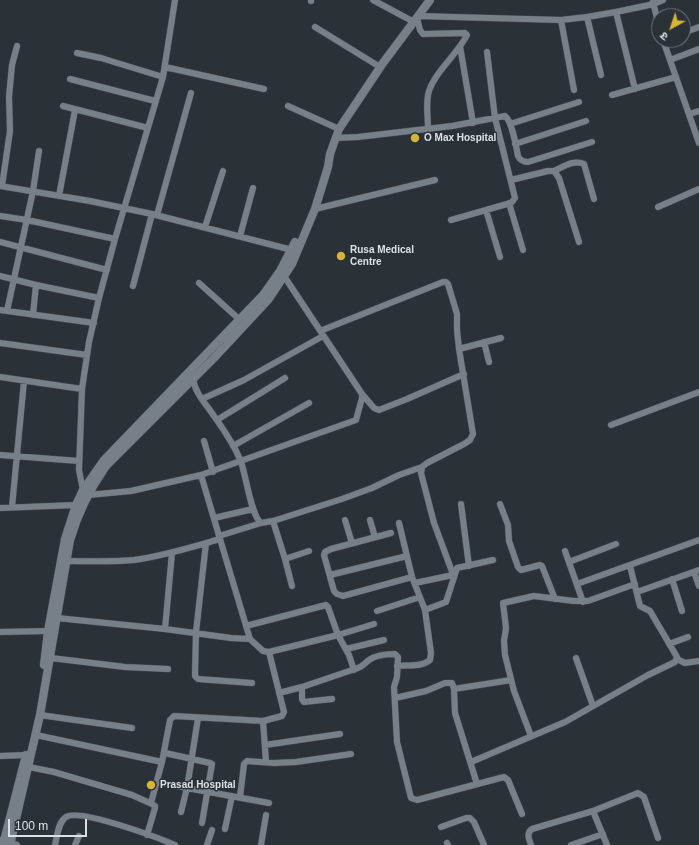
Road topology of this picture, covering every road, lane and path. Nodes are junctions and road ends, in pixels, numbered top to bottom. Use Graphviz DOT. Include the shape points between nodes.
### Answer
graph roads {
  1 [pos="175,0"];
  2 [pos="373,0"];
  3 [pos="663,0"];
  4 [pos="426,1"];
  5 [pos="654,2"];
  6 [pos="616,12"];
  7 [pos="587,17"];
  8 [pos="416,19"];
  9 [pos="561,20"];
  10 [pos="315,27"];
  11 [pos="17,46"];
  12 [pos="460,46"];
  13 [pos="666,48"];
  14 [pos="699,50"];
  15 [pos="487,52"];
  16 [pos="78,53"];
  17 [pos="670,60"];
  18 [pos="165,67"];
  19 [pos="380,67"];
  20 [pos="601,75"];
  21 [pos="164,77"];
  22 [pos="676,77"];
  23 [pos="70,80"];
  24 [pos="264,89"];
  25 [pos="635,89"];
  26 [pos="574,90"];
  27 [pos="191,93"];
  28 [pos="612,95"];
  29 [pos="155,101"];
  30 [pos="579,102"];
  31 [pos="63,106"];
  32 [pos="288,106"];
  33 [pos="75,110"];
  34 [pos="699,111"];
  35 [pos="689,114"];
  36 [pos="495,118"];
  37 [pos="586,121"];
  38 [pos="473,123"];
  39 [pos="510,124"];
  40 [pos="148,128"];
  41 [pos="339,129"];
  42 [pos="428,129"];
  43 [pos="698,135"];
  44 [pos="335,138"];
  45 [pos="592,142"];
  46 [pos="699,143"];
  47 [pos="516,144"];
  48 [pos="39,151"];
  49 [pos="330,154"];
  50 [pos="223,171"];
  51 [pos="554,171"];
  52 [pos="435,180"];
  53 [pos="511,180"];
  54 [pos="1,186"];
  55 [pos="253,188"];
  56 [pos="699,189"];
  57 [pos="33,191"];
  58 [pos="59,196"];
  59 [pos="594,200"];
  60 [pos="509,203"];
  61 [pos="658,207"];
  62 [pos="125,208"];
  63 [pos="315,209"];
  64 [pos="486,210"];
  65 [pos="154,214"];
  66 [pos="0,216"];
  67 [pos="27,220"];
  68 [pos="451,220"];
  69 [pos="205,227"];
  70 [pos="240,236"];
  71 [pos="115,239"];
  72 [pos="0,242"];
  73 [pos="579,242"];
  74 [pos="21,247"];
  75 [pos="292,250"];
  76 [pos="523,250"];
  77 [pos="500,257"];
  78 [pos="107,270"];
  79 [pos="0,276"];
  80 [pos="284,276"];
  81 [pos="14,279"];
  82 [pos="199,283"];
  83 [pos="36,285"];
  84 [pos="133,286"];
  85 [pos="99,298"];
  86 [pos="0,310"];
  87 [pos="8,311"];
  88 [pos="33,315"];
  89 [pos="240,320"];
  90 [pos="94,323"];
  91 [pos="322,334"];
  92 [pos="501,338"];
  93 [pos="484,342"];
  94 [pos="0,343"];
  95 [pos="459,349"];
  96 [pos="88,355"];
  97 [pos="488,362"];
  98 [pos="464,374"];
  99 [pos="0,377"];
  100 [pos="285,378"];
  101 [pos="193,379"];
  102 [pos="24,381"];
  103 [pos="82,389"];
  104 [pos="699,392"];
  105 [pos="362,394"];
  106 [pos="202,399"];
  107 [pos="309,403"];
  108 [pos="217,420"];
  109 [pos="611,425"];
  110 [pos="204,441"];
  111 [pos="233,446"];
  112 [pos="0,455"];
  113 [pos="18,456"];
  114 [pos="80,461"];
  115 [pos="241,462"];
  116 [pos="422,467"];
  117 [pos="214,472"];
  118 [pos="202,475"];
  119 [pos="86,492"];
  120 [pos="461,504"];
  121 [pos="500,504"];
  122 [pos="76,505"];
  123 [pos="12,507"];
  124 [pos="0,508"];
  125 [pos="254,510"];
  126 [pos="214,518"];
  127 [pos="345,520"];
  128 [pos="370,520"];
  129 [pos="273,521"];
  130 [pos="72,523"];
  131 [pos="261,523"];
  132 [pos="399,523"];
  133 [pos="391,533"];
  134 [pos="220,537"];
  135 [pos="375,538"];
  136 [pos="699,540"];
  137 [pos="206,543"];
  138 [pos="352,543"];
  139 [pos="616,544"];
  140 [pos="309,551"];
  141 [pos="565,551"];
  142 [pos="172,553"];
  143 [pos="407,556"];
  144 [pos="285,559"];
  145 [pos="493,560"];
  146 [pos="66,561"];
  147 [pos="569,562"];
  148 [pos="469,566"];
  149 [pos="630,566"];
  150 [pos="697,571"];
  151 [pos="330,575"];
  152 [pos="453,576"];
  153 [pos="672,579"];
  154 [pos="413,580"];
  155 [pos="577,584"];
  156 [pos="635,584"];
  157 [pos="292,586"];
  158 [pos="699,586"];
  159 [pos="637,592"];
  160 [pos="420,597"];
  161 [pos="555,599"];
  162 [pos="583,602"];
  163 [pos="425,610"];
  164 [pos="378,611"];
  165 [pos="682,611"];
  166 [pos="57,618"];
  167 [pos="374,624"];
  168 [pos="246,626"];
  169 [pos="165,629"];
  170 [pos="48,631"];
  171 [pos="0,632"];
  172 [pos="196,632"];
  173 [pos="338,635"];
  174 [pos="688,637"];
  175 [pos="250,639"];
  176 [pos="384,640"];
  177 [pos="669,644"];
  178 [pos="346,649"];
  179 [pos="269,652"];
  180 [pos="51,658"];
  181 [pos="576,658"];
  182 [pos="677,659"];
  183 [pos="699,661"];
  184 [pos="397,666"];
  185 [pos="168,669"];
  186 [pos="354,670"];
  187 [pos="512,680"];
  188 [pos="252,683"];
  189 [pos="302,687"];
  190 [pos="454,689"];
  191 [pos="279,693"];
  192 [pos="332,698"];
  193 [pos="395,698"];
  194 [pos="593,706"];
  195 [pos="40,715"];
  196 [pos="198,718"];
  197 [pos="263,722"];
  198 [pos="132,728"];
  199 [pos="340,734"];
  200 [pos="36,735"];
  201 [pos="531,736"];
  202 [pos="264,745"];
  203 [pos="164,753"];
  204 [pos="351,754"];
  205 [pos="26,755"];
  206 [pos="0,756"];
  207 [pos="192,758"];
  208 [pos="162,762"];
  209 [pos="266,762"];
  210 [pos="471,762"];
  211 [pos="29,767"];
  212 [pos="158,782"];
  213 [pos="477,784"];
  214 [pos="186,788"];
  215 [pos="208,792"];
  216 [pos="232,796"];
  217 [pos="240,797"];
  218 [pos="151,803"];
  219 [pos="269,803"];
  220 [pos="593,811"];
  221 [pos="181,812"];
  222 [pos="522,814"];
  223 [pos="266,815"];
  224 [pos="202,823"];
  225 [pos="441,827"];
  226 [pos="225,829"];
  227 [pos="212,830"];
  228 [pos="603,834"];
  229 [pos="147,835"];
  230 [pos="79,836"];
  231 [pos="658,838"];
  232 [pos="8,843"];
  233 [pos="55,845"];
  234 [pos="75,845"];
  235 [pos="175,845"];
  236 [pos="207,845"];
  237 [pos="261,845"];
  238 [pos="484,845"];
  239 [pos="531,845"];
  240 [pos="571,845"];
  241 [pos="607,845"];
  1 -- 18 [label="street"];
  2 -- 8 [label="street"];
  3 -- 5 [label="street"];
  4 -- 8 [label="street"];
  5 -- 6 [label="street"];
  6 -- 7 [label="street"];
  6 -- 25 [label="street"];
  7 -- 9 [label="street"];
  7 -- 20 [label="street"];
  8 -- 9 [label="street"];
  8 -- 12 [label="street" via="423,34 466,33 467,36"];
  8 -- 19 [label="street"];
  9 -- 26 [label="street"];
  10 -- 19 [label="street"];
  11 -- 54 [label="street" via="12,65 9,97 10,131"];
  12 -- 38 [label="street"];
  12 -- 42 [label="street" via="430,88"];
  13 -- 17 [label="street"];
  14 -- 17 [label="street"];
  15 -- 36 [label="street"];
  16 -- 21 [label="street"];
  17 -- 22 [label="street"];
  18 -- 21 [label="street"];
  18 -- 24 [label="street"];
  19 -- 41 [label="street"];
  21 -- 29 [label="street"];
  22 -- 25 [label="street"];
  22 -- 35 [label="street"];
  23 -- 29 [label="street"];
  25 -- 28 [label="street"];
  27 -- 65 [label="street"];
  29 -- 40 [label="street"];
  30 -- 39 [label="street"];
  31 -- 33 [label="street"];
  32 -- 41 [label="street"];
  33 -- 40 [label="street"];
  33 -- 58 [label="street"];
  34 -- 35 [label="street"];
  35 -- 43 [label="street"];
  36 -- 38 [label="street"];
  36 -- 39 [label="street" via="506,116"];
  36 -- 53 [label="street"];
  37 -- 47 [label="street"];
  38 -- 42 [label="street"];
  39 -- 47 [label="street"];
  40 -- 62 [label="street"];
  41 -- 44 [label="street"];
  42 -- 44 [label="street"];
  43 -- 46 [label="street"];
  44 -- 49 [label="street"];
  45 -- 47 [label="street" via="526,162 519,158"];
  48 -- 57 [label="street"];
  49 -- 63 [label="street"];
  49 -- 75 [label="street" via="323,166"];
  50 -- 69 [label="street"];
  51 -- 53 [label="street"];
  51 -- 59 [label="street" via="573,163 584,164"];
  51 -- 73 [label="street" via="559,178"];
  52 -- 63 [label="street"];
  53 -- 60 [label="street" via="514,198"];
  54 -- 57 [label="street"];
  55 -- 70 [label="street"];
  56 -- 61 [label="street"];
  57 -- 58 [label="street"];
  57 -- 67 [label="street"];
  58 -- 62 [label="street"];
  60 -- 64 [label="street"];
  60 -- 76 [label="street"];
  62 -- 65 [label="street"];
  62 -- 71 [label="street"];
  63 -- 80 [label="street" via="292,264"];
  64 -- 68 [label="street"];
  64 -- 77 [label="street"];
  65 -- 69 [label="street"];
  65 -- 84 [label="street"];
  66 -- 67 [label="street"];
  67 -- 71 [label="street"];
  67 -- 74 [label="street"];
  69 -- 70 [label="street"];
  70 -- 75 [label="street"];
  71 -- 78 [label="street"];
  72 -- 74 [label="street"];
  74 -- 78 [label="street"];
  74 -- 81 [label="street"];
  75 -- 89 [label="street" via="263,295"];
  78 -- 85 [label="street"];
  79 -- 81 [label="street"];
  80 -- 91 [label="street"];
  80 -- 101 [label="street" via="268,300"];
  81 -- 83 [label="street"];
  81 -- 87 [label="street"];
  82 -- 89 [label="street"];
  83 -- 85 [label="street"];
  83 -- 88 [label="street"];
  85 -- 90 [label="street"];
  86 -- 87 [label="street"];
  87 -- 88 [label="street"];
  88 -- 90 [label="street"];
  89 -- 119 [label="street" via="104,460"];
  90 -- 96 [label="street"];
  91 -- 95 [label="street" via="446,282 457,314"];
  91 -- 105 [label="street"];
  91 -- 106 [label="street" via="244,380"];
  92 -- 93 [label="street"];
  93 -- 95 [label="street"];
  93 -- 97 [label="street"];
  94 -- 96 [label="street"];
  95 -- 98 [label="street"];
  96 -- 103 [label="street"];
  98 -- 105 [label="street" via="379,410"];
  98 -- 116 [label="street" via="472,437"];
  99 -- 102 [label="street"];
  100 -- 108 [label="street"];
  101 -- 106 [label="street"];
  101 -- 119 [label="street" via="106,466"];
  102 -- 103 [label="street"];
  102 -- 113 [label="street"];
  103 -- 114 [label="street"];
  104 -- 109 [label="street"];
  105 -- 115 [label="street" via="358,416 354,421"];
  106 -- 108 [label="street"];
  107 -- 111 [label="street"];
  108 -- 111 [label="street"];
  110 -- 117 [label="street"];
  111 -- 115 [label="street"];
  112 -- 113 [label="street"];
  113 -- 114 [label="street"];
  113 -- 123 [label="street"];
  114 -- 119 [label="street" via="78,470"];
  115 -- 117 [label="street"];
  115 -- 125 [label="street"];
  116 -- 129 [label="street" via="372,488"];
  116 -- 152 [label="street" via="421,473 430,507"];
  117 -- 118 [label="street"];
  118 -- 119 [label="street" via="131,491"];
  118 -- 126 [label="street"];
  119 -- 122 [label="street"];
  119 -- 130 [label="street"];
  120 -- 148 [label="street"];
  121 -- 161 [label="street" via="518,567 521,570 542,566"];
  122 -- 123 [label="street"];
  122 -- 130 [label="street"];
  123 -- 124 [label="street"];
  125 -- 126 [label="street"];
  125 -- 131 [label="street"];
  126 -- 134 [label="street"];
  127 -- 138 [label="street"];
  128 -- 135 [label="street"];
  129 -- 131 [label="street"];
  129 -- 144 [label="street"];
  130 -- 146 [label="street"];
  130 -- 170 [label="street" via="65,539"];
  131 -- 134 [label="street"];
  132 -- 143 [label="street"];
  133 -- 135 [label="street"];
  134 -- 137 [label="street"];
  134 -- 168 [label="street"];
  135 -- 138 [label="street"];
  136 -- 149 [label="street"];
  137 -- 142 [label="street"];
  137 -- 172 [label="street"];
  138 -- 151 [label="street" via="324,553"];
  139 -- 147 [label="street"];
  140 -- 144 [label="street"];
  141 -- 147 [label="street"];
  142 -- 146 [label="street" via="132,560"];
  142 -- 169 [label="street"];
  143 -- 151 [label="street"];
  143 -- 154 [label="street"];
  144 -- 157 [label="street"];
  145 -- 148 [label="street"];
  146 -- 166 [label="street"];
  147 -- 155 [label="street"];
  148 -- 152 [label="street" via="457,568"];
  149 -- 155 [label="street"];
  149 -- 156 [label="street"];
  150 -- 153 [label="street"];
  150 -- 158 [label="street"];
  151 -- 154 [label="street" via="334,591 341,596"];
  152 -- 154 [label="street"];
  152 -- 163 [label="street" via="446,602"];
  153 -- 159 [label="street"];
  153 -- 165 [label="street"];
  154 -- 160 [label="street"];
  155 -- 162 [label="street"];
  156 -- 159 [label="street"];
  156 -- 162 [label="street"];
  159 -- 177 [label="street" via="640,606 650,611"];
  160 -- 163 [label="street"];
  160 -- 164 [label="street"];
  161 -- 162 [label="street"];
  161 -- 187 [label="street" via="534,596 503,603 506,628 504,650"];
  163 -- 184 [label="street" via="430,660 421,664"];
  166 -- 169 [label="street"];
  166 -- 180 [label="street"];
  167 -- 173 [label="street"];
  168 -- 173 [label="street" via="325,605"];
  168 -- 175 [label="street"];
  169 -- 172 [label="street"];
  170 -- 171 [label="street"];
  170 -- 205 [label="street" via="46,657"];
  172 -- 175 [label="street"];
  172 -- 188 [label="street" via="197,678"];
  173 -- 178 [label="street"];
  173 -- 179 [label="street"];
  174 -- 177 [label="street"];
  175 -- 179 [label="street" via="263,651"];
  176 -- 178 [label="street"];
  177 -- 182 [label="street"];
  178 -- 186 [label="street"];
  179 -- 191 [label="street"];
  180 -- 185 [label="street" via="125,667"];
  180 -- 195 [label="street"];
  181 -- 194 [label="street"];
  182 -- 183 [label="street" via="685,663"];
  182 -- 194 [label="street"];
  184 -- 186 [label="street" via="396,655 386,655 372,658"];
  184 -- 193 [label="street"];
  186 -- 189 [label="street"];
  187 -- 190 [label="street"];
  187 -- 201 [label="street"];
  189 -- 191 [label="street"];
  189 -- 192 [label="street" via="304,702"];
  190 -- 193 [label="street" via="452,683 448,682 426,691"];
  190 -- 210 [label="street" via="455,713"];
  191 -- 197 [label="street" via="283,715"];
  193 -- 213 [label="street" via="397,742 411,798 417,800"];
  194 -- 201 [label="street" via="565,722"];
  195 -- 198 [label="street"];
  195 -- 200 [label="street"];
  196 -- 197 [label="street"];
  196 -- 203 [label="street" via="172,717"];
  196 -- 207 [label="street"];
  197 -- 202 [label="street"];
  199 -- 202 [label="street"];
  200 -- 208 [label="street"];
  200 -- 211 [label="street"];
  201 -- 210 [label="street"];
  202 -- 209 [label="street"];
  203 -- 207 [label="street"];
  203 -- 208 [label="street"];
  204 -- 209 [label="street" via="296,762"];
  205 -- 206 [label="street"];
  205 -- 232 [label="street"];
  207 -- 214 [label="street"];
  207 -- 215 [label="street" via="212,764"];
  208 -- 212 [label="street"];
  209 -- 217 [label="street" via="245,763"];
  210 -- 213 [label="street"];
  211 -- 218 [label="street" via="61,774"];
  211 -- 232 [label="street"];
  212 -- 214 [label="street"];
  212 -- 218 [label="street"];
  213 -- 222 [label="street" via="506,777"];
  214 -- 215 [label="street"];
  214 -- 221 [label="street"];
  215 -- 216 [label="street"];
  215 -- 224 [label="street"];
  216 -- 217 [label="street"];
  216 -- 226 [label="street"];
  217 -- 219 [label="street"];
  218 -- 229 [label="street" via="155,808"];
  220 -- 228 [label="street"];
  220 -- 231 [label="street" via="641,794"];
  220 -- 239 [label="street" via="531,830 528,836"];
  223 -- 237 [label="street"];
  225 -- 238 [label="street" via="470,818"];
  227 -- 236 [label="street"];
  228 -- 240 [label="street"];
  228 -- 241 [label="street"];
  229 -- 233 [label="street" via="89,817 73,815 65,817 62,821"];
  229 -- 235 [label="street"];
  230 -- 234 [label="street"];
}
